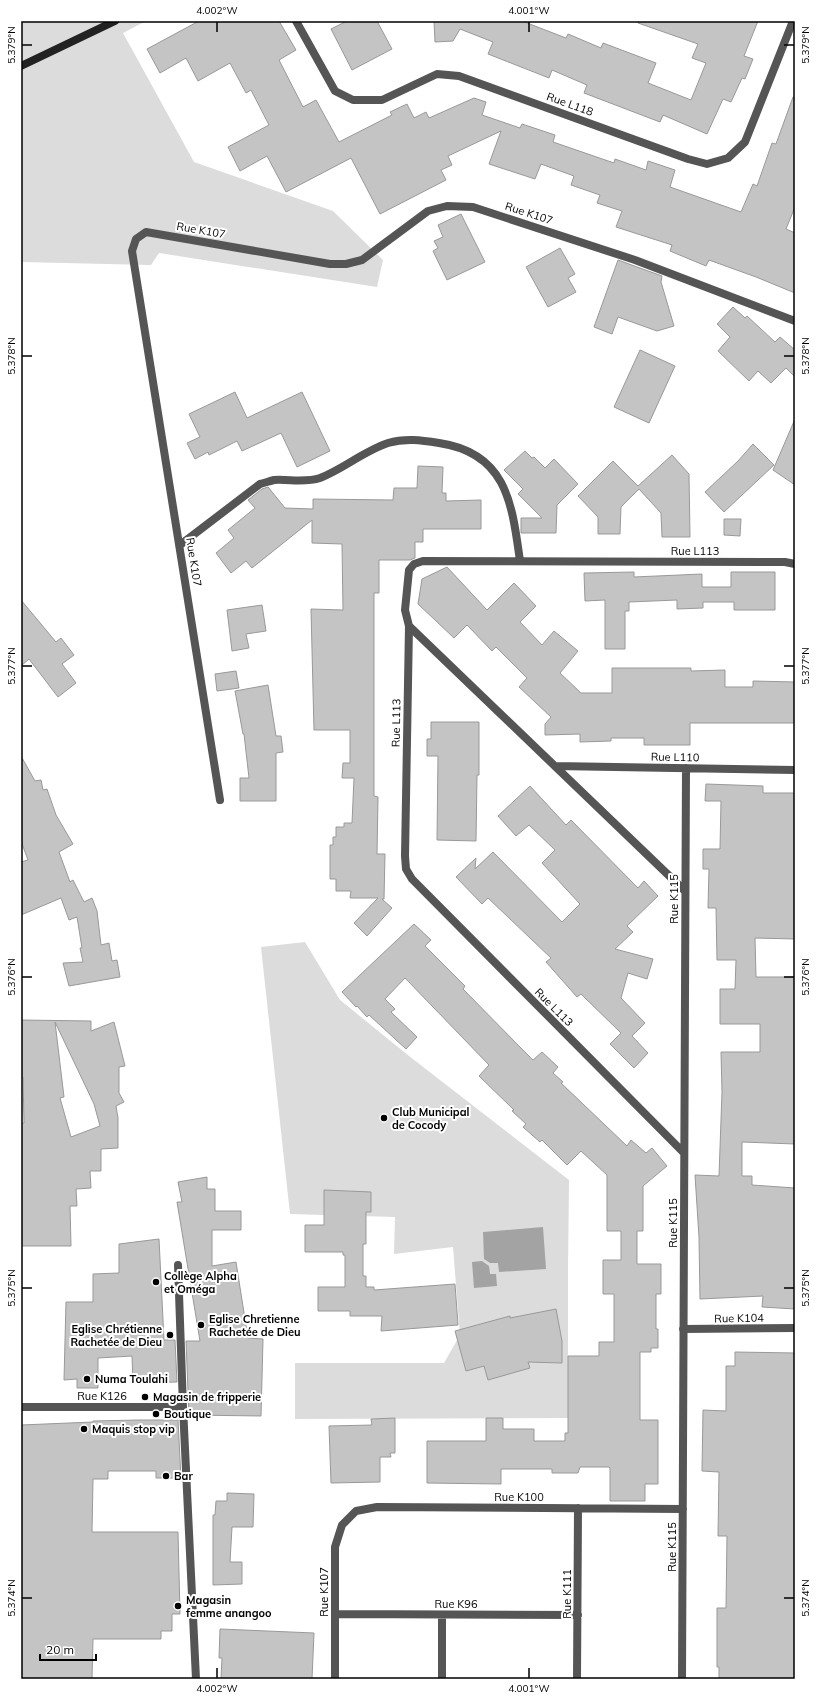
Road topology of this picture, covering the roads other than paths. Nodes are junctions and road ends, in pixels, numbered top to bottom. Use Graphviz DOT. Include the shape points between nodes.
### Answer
graph roads {
  1 [pos="115,21"];
  2 [pos="296,21"];
  3 [pos="793,21"];
  4 [pos="21,66"];
  5 [pos="795,321"];
  6 [pos="180,545"];
  7 [pos="520,561"];
  8 [pos="795,564"];
  9 [pos="410,626"];
  10 [pos="555,766"];
  11 [pos="686,768"];
  12 [pos="795,770"];
  13 [pos="220,800"];
  14 [pos="685,891"];
  15 [pos="684,1153"];
  16 [pos="178,1265"];
  17 [pos="795,1328"];
  18 [pos="683,1329"];
  19 [pos="21,1407"];
  20 [pos="183,1407"];
  21 [pos="578,1508"];
  22 [pos="683,1509"];
  23 [pos="356,1512"];
  24 [pos="335,1614"];
  25 [pos="442,1615"];
  26 [pos="578,1615"];
  27 [pos="196,1679"];
  28 [pos="335,1679"];
  29 [pos="442,1679"];
  30 [pos="577,1679"];
  31 [pos="682,1679"];
  1 -- 4 [label="main road"];
  2 -- 3 [label="street, Rue L118" via="335,91 353,100 382,100 437,74 459,76 707,164 728,158 745,142"];
  5 -- 6 [label="street, Rue K107" via="635,260 473,207 447,206 428,211 362,260 346,264 330,264 146,232 136,239 132,251"];
  6 -- 7 [label="street" via="260,484 273,480 319,478 386,443 404,439 448,444 469,451 488,464 501,481 512,508"];
  6 -- 13 [label="street, Rue K107"];
  7 -- 8 [label="street, Rue L113"];
  7 -- 9 [label="street, Rue L113" via="424,561 414,564 408,570 405,610"];
  9 -- 10 [label="street"];
  9 -- 15 [label="street, Rue L113" via="406,869 412,880"];
  10 -- 11 [label="street, Rue L110"];
  10 -- 14 [label="street"];
  11 -- 12 [label="street, Rue L110"];
  11 -- 14 [label="street, Rue K115"];
  14 -- 15 [label="street, Rue K115"];
  15 -- 18 [label="street, Rue K115"];
  16 -- 20 [label="street"];
  17 -- 18 [label="street, Rue K104"];
  18 -- 22 [label="street, Rue K115"];
  19 -- 20 [label="street, Rue K126"];
  20 -- 27 [label="street"];
  21 -- 22 [label="street, Rue K100"];
  21 -- 23 [label="street, Rue K100" via="377,1507"];
  21 -- 26 [label="street, Rue K111"];
  22 -- 31 [label="street, Rue K115"];
  23 -- 24 [label="street, Rue K107" via="342,1525 335,1547"];
  24 -- 25 [label="street, Rue K96"];
  24 -- 28 [label="street, Rue K107"];
  25 -- 26 [label="street, Rue K96"];
  25 -- 29 [label="street"];
  26 -- 30 [label="street, Rue K111"];
}
